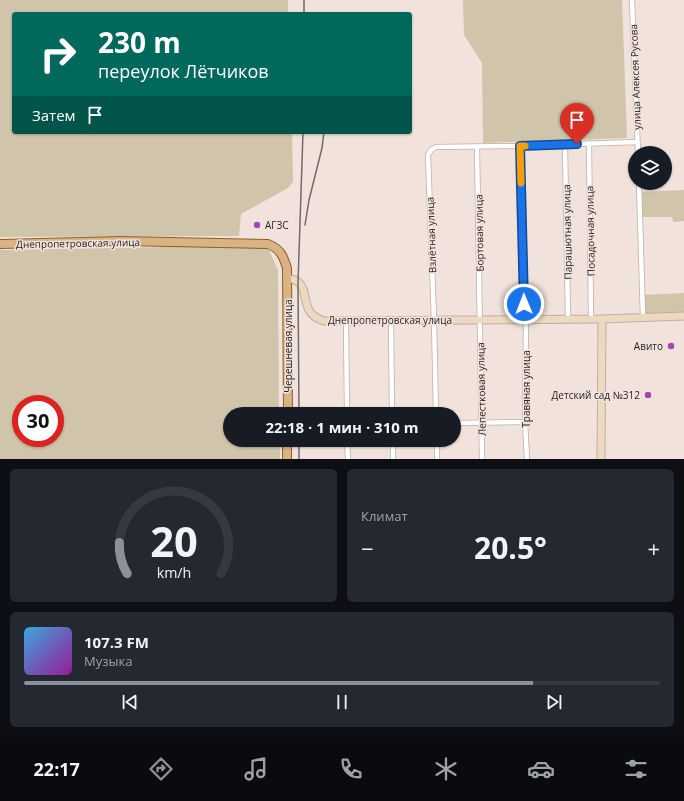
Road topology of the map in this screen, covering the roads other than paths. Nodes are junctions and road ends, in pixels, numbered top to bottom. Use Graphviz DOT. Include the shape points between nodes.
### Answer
graph roads {
  1 [pos="632,0"];
  2 [pos="637,142"];
  3 [pos="589,143"];
  4 [pos="565,144"];
  5 [pos="520,146"];
  6 [pos="637,146"];
  7 [pos="477,147"];
  8 [pos="639,190"];
  9 [pos="0,244"];
  10 [pos="287,278"];
  11 [pos="684,316"];
  12 [pos="643,318"];
  13 [pos="568,319"];
  14 [pos="591,319"];
  15 [pos="602,319"];
  16 [pos="391,320"];
  17 [pos="434,320"];
  18 [pos="480,320"];
  19 [pos="525,320"];
  20 [pos="346,321"];
  21 [pos="288,407"];
  22 [pos="347,407"];
  23 [pos="392,407"];
  24 [pos="436,407"];
  25 [pos="525,422"];
  26 [pos="461,423"];
  27 [pos="481,423"];
  28 [pos="287,447"];
  29 [pos="347,447"];
  30 [pos="393,447"];
  31 [pos="437,447"];
  32 [pos="287,459"];
  33 [pos="348,459"];
  34 [pos="393,459"];
  35 [pos="437,459"];
  36 [pos="482,459"];
  37 [pos="527,459"];
  38 [pos="601,459"];
  1 -- 2 [label="street, улица Алексея Русова"];
  2 -- 3 [label="street"];
  2 -- 6 [label="street, улица Алексея Русова"];
  3 -- 4 [label="street"];
  3 -- 14 [label="street, Посадочная улица"];
  4 -- 5 [label="street"];
  4 -- 13 [label="street, Парашютная улица"];
  5 -- 7 [label="street"];
  5 -- 19 [label="street, Травяная улица"];
  7 -- 17 [label="street, Взлётная улица" via="436,147 428,155"];
  7 -- 18 [label="street, Бортовая улица"];
  8 -- 12 [label="street"];
  9 -- 10 [label="main road, Днепропетровская улица" via="122,241 268,244 276,247 284,258"];
  10 -- 20 [label="street, Днепропетровская улица" via="297,281 311,313 317,319"];
  10 -- 21 [label="main road, Черешневая улица"];
  11 -- 12 [label="street, Днепропетровская улица"];
  12 -- 15 [label="street, Днепропетровская улица"];
  13 -- 14 [label="street, Днепропетровская улица"];
  13 -- 19 [label="street, Днепропетровская улица"];
  14 -- 15 [label="street, Днепропетровская улица"];
  15 -- 38 [label="street"];
  16 -- 17 [label="street, Днепропетровская улица"];
  16 -- 20 [label="street, Днепропетровская улица"];
  16 -- 23 [label="street"];
  17 -- 18 [label="street, Днепропетровская улица"];
  17 -- 24 [label="street, Взлётная улица"];
  18 -- 19 [label="street, Днепропетровская улица"];
  18 -- 27 [label="street, Лепестковая улица"];
  19 -- 25 [label="street, Травяная улица"];
  20 -- 22 [label="street"];
  25 -- 27 [label="street"];
  25 -- 37 [label="street, Травяная улица"];
  26 -- 27 [label="street"];
  27 -- 36 [label="street, Лепестковая улица"];
  28 -- 32 [label="main road"];
  29 -- 33 [label="street"];
  30 -- 34 [label="street"];
  31 -- 35 [label="street"];
}
